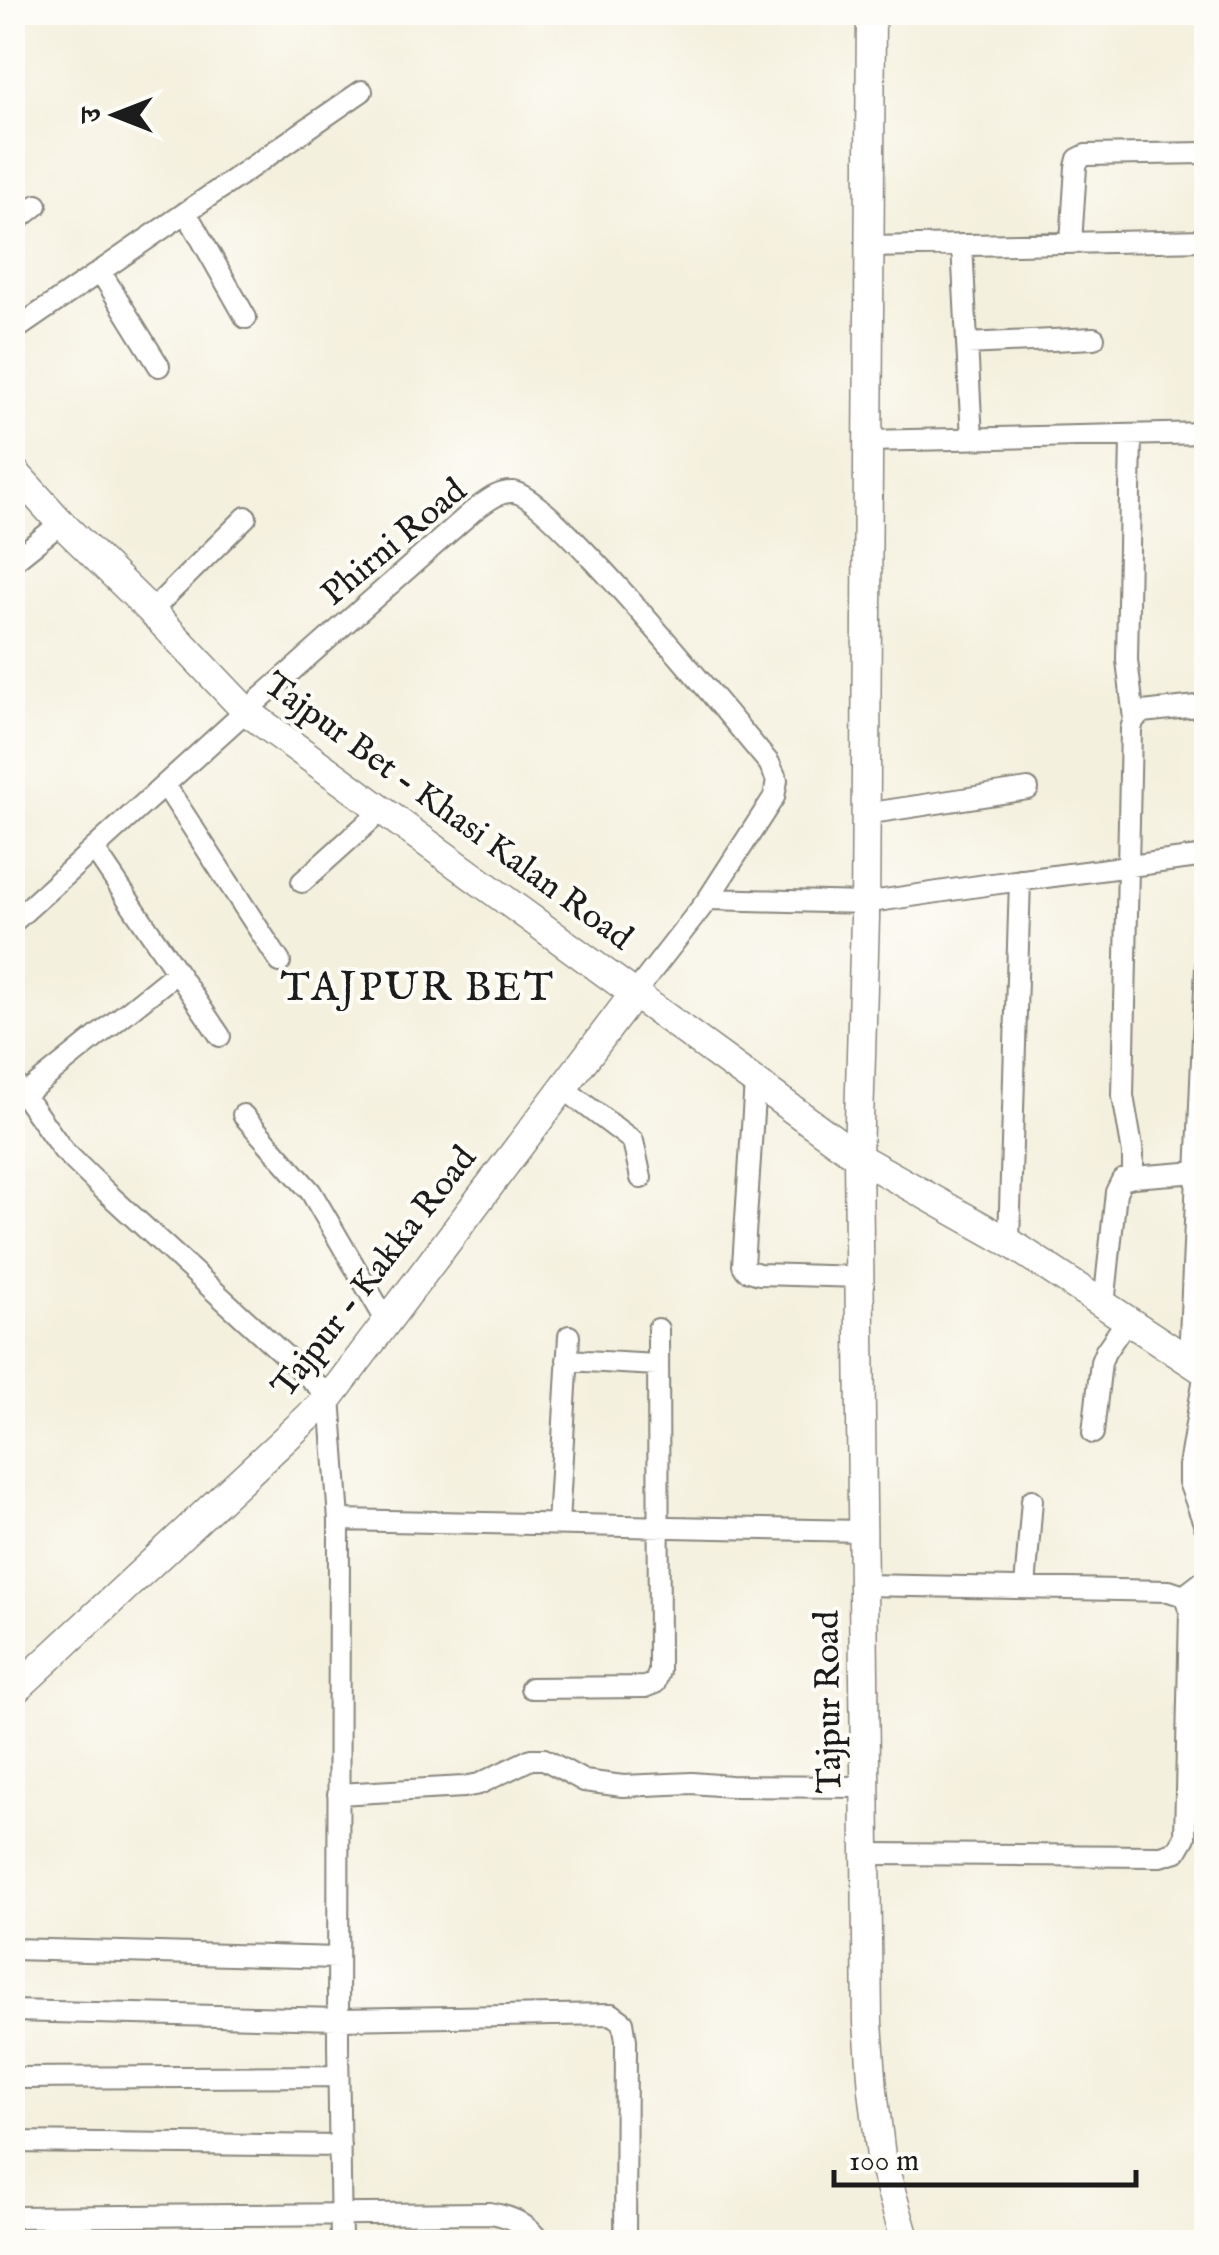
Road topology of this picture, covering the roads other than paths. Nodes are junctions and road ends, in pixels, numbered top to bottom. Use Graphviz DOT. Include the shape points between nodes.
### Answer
graph roads {
  1 [pos="871,12"];
  2 [pos="362,92"];
  3 [pos="1206,153"];
  4 [pos="37,205"];
  5 [pos="186,212"];
  6 [pos="12,224"];
  7 [pos="1206,240"];
  8 [pos="1071,242"];
  9 [pos="962,245"];
  10 [pos="870,247"];
  11 [pos="100,272"];
  12 [pos="246,318"];
  13 [pos="12,332"];
  14 [pos="1094,338"];
  15 [pos="967,344"];
  16 [pos="160,366"];
  17 [pos="1206,434"];
  18 [pos="1131,436"];
  19 [pos="972,439"];
  20 [pos="868,441"];
  21 [pos="12,469"];
  22 [pos="246,517"];
  23 [pos="61,523"];
  24 [pos="12,562"];
  25 [pos="151,611"];
  26 [pos="1206,705"];
  27 [pos="246,711"];
  28 [pos="1134,719"];
  29 [pos="165,785"];
  30 [pos="1028,789"];
  31 [pos="382,810"];
  32 [pos="865,814"];
  33 [pos="94,849"];
  34 [pos="1206,856"];
  35 [pos="1129,866"];
  36 [pos="1020,880"];
  37 [pos="302,882"];
  38 [pos="708,899"];
  39 [pos="864,903"];
  40 [pos="12,923"];
  41 [pos="280,962"];
  42 [pos="1206,966"];
  43 [pos="177,972"];
  44 [pos="634,994"];
  45 [pos="1205,1028"];
  46 [pos="220,1036"];
  47 [pos="755,1082"];
  48 [pos="1204,1086"];
  49 [pos="18,1087"];
  50 [pos="563,1088"];
  51 [pos="243,1114"];
  52 [pos="858,1158"];
  53 [pos="1133,1177"];
  54 [pos="640,1178"];
  55 [pos="1200,1179"];
  56 [pos="1009,1242"];
  57 [pos="860,1277"];
  58 [pos="1116,1313"];
  59 [pos="387,1322"];
  60 [pos="658,1330"];
  61 [pos="569,1336"];
  62 [pos="568,1360"];
  63 [pos="657,1364"];
  64 [pos="1200,1368"];
  65 [pos="330,1397"];
  66 [pos="1093,1433"];
  67 [pos="1032,1500"];
  68 [pos="339,1520"];
  69 [pos="558,1524"];
  70 [pos="657,1526"];
  71 [pos="1206,1529"];
  72 [pos="863,1531"];
  73 [pos="1206,1580"];
  74 [pos="864,1585"];
  75 [pos="1026,1588"];
  76 [pos="1184,1596"];
  77 [pos="531,1688"];
  78 [pos="12,1693"];
  79 [pos="866,1788"];
  80 [pos="338,1794"];
  81 [pos="866,1854"];
  82 [pos="12,1949"];
  83 [pos="338,1958"];
  84 [pos="12,2011"];
  85 [pos="338,2019"];
  86 [pos="338,2076"];
  87 [pos="12,2078"];
  88 [pos="12,2142"];
  89 [pos="340,2146"];
  90 [pos="341,2215"];
  91 [pos="12,2218"];
  92 [pos="342,2242"];
  93 [pos="540,2242"];
  94 [pos="625,2242"];
  95 [pos="906,2242"];
  1 -- 10 [label="street, Tajpur Road"];
  2 -- 5 [label="street"];
  3 -- 8 [label="street" via="1078,159"];
  4 -- 6 [label="street"];
  5 -- 11 [label="street"];
  5 -- 12 [label="street"];
  7 -- 8 [label="street"];
  8 -- 9 [label="street"];
  9 -- 10 [label="street"];
  9 -- 15 [label="street"];
  10 -- 20 [label="street, Tajpur Road"];
  11 -- 13 [label="street"];
  11 -- 16 [label="street"];
  14 -- 15 [label="street"];
  15 -- 19 [label="street"];
  17 -- 18 [label="street"];
  18 -- 19 [label="street"];
  18 -- 28 [label="street" via="1128,660"];
  19 -- 20 [label="street"];
  20 -- 32 [label="street, Tajpur Road"];
  21 -- 23 [label="street, Tajpur Bet - Khasi Kalan Road"];
  22 -- 25 [label="street"];
  23 -- 24 [label="street"];
  23 -- 25 [label="street, Tajpur Bet - Khasi Kalan Road"];
  25 -- 27 [label="street, Tajpur Bet - Khasi Kalan Road"];
  26 -- 28 [label="street"];
  27 -- 29 [label="street, Phirni Road"];
  27 -- 31 [label="street, Tajpur Bet - Khasi Kalan Road"];
  27 -- 38 [label="street, Phirni Road" via="472,511 515,492 531,499 606,572 768,762 774,797"];
  28 -- 35 [label="street"];
  29 -- 33 [label="street, Phirni Road"];
  29 -- 41 [label="street"];
  30 -- 32 [label="street"];
  31 -- 37 [label="street"];
  31 -- 44 [label="street, Tajpur Bet - Khasi Kalan Road"];
  32 -- 39 [label="street, Tajpur Road"];
  33 -- 40 [label="street, Phirni Road"];
  33 -- 43 [label="street"];
  34 -- 35 [label="street"];
  35 -- 36 [label="street"];
  35 -- 53 [label="street" via="1123,1096"];
  36 -- 39 [label="street"];
  36 -- 56 [label="street"];
  38 -- 39 [label="street"];
  38 -- 44 [label="street, Phirni Road"];
  39 -- 52 [label="street, Tajpur Road"];
  42 -- 45 [label="street"];
  43 -- 46 [label="street"];
  43 -- 49 [label="street"];
  44 -- 47 [label="street, Tajpur Bet - Khasi Kalan Road"];
  44 -- 50 [label="street, Tajpur - Kakka Road"];
  45 -- 48 [label="street"];
  47 -- 52 [label="street, Tajpur Bet - Khasi Kalan Road"];
  47 -- 57 [label="street" via="746,1270"];
  48 -- 55 [label="street"];
  49 -- 65 [label="street" via="90,1177"];
  50 -- 54 [label="street" via="632,1141"];
  50 -- 59 [label="street, Tajpur - Kakka Road"];
  51 -- 59 [label="street" via="311,1192"];
  52 -- 56 [label="street, Tajpur Bet - Khasi Kalan Road"];
  52 -- 57 [label="street, Tajpur Road"];
  53 -- 55 [label="street"];
  53 -- 58 [label="street" via="1122,1180 1116,1192"];
  55 -- 64 [label="street"];
  56 -- 58 [label="street, Tajpur Bet - Khasi Kalan Road"];
  57 -- 72 [label="street, Tajpur Road"];
  58 -- 64 [label="street, Tajpur Bet - Khasi Kalan Road"];
  58 -- 66 [label="street" via="1101,1362"];
  59 -- 65 [label="street, Tajpur - Kakka Road"];
  60 -- 63 [label="street"];
  61 -- 62 [label="street"];
  62 -- 63 [label="street"];
  62 -- 69 [label="street"];
  63 -- 70 [label="street"];
  64 -- 71 [label="street" via="1189,1482"];
  65 -- 68 [label="street"];
  65 -- 78 [label="street, Tajpur - Kakka Road"];
  67 -- 75 [label="street"];
  68 -- 69 [label="street"];
  68 -- 80 [label="street"];
  69 -- 70 [label="street"];
  70 -- 72 [label="street"];
  70 -- 77 [label="street" via="655,1683"];
  72 -- 74 [label="street, Tajpur Road"];
  73 -- 76 [label="street"];
  74 -- 75 [label="street"];
  74 -- 79 [label="street, Tajpur Road"];
  75 -- 76 [label="street"];
  76 -- 81 [label="street" via="1190,1610 1185,1837 1176,1851"];
  79 -- 80 [label="street" via="623,1786 584,1781 531,1758 464,1788"];
  79 -- 81 [label="street, Tajpur Road"];
  80 -- 83 [label="street"];
  81 -- 95 [label="street, Tajpur Road" via="873,2090 881,2157"];
  82 -- 83 [label="street"];
  83 -- 85 [label="street"];
  84 -- 85 [label="street"];
  85 -- 86 [label="street"];
  85 -- 94 [label="street" via="612,2014 623,2022"];
  86 -- 87 [label="street"];
  86 -- 89 [label="street"];
  88 -- 89 [label="street"];
  89 -- 90 [label="street"];
  90 -- 91 [label="street"];
  90 -- 92 [label="street"];
  90 -- 93 [label="street" via="490,2213 525,2224"];
}
